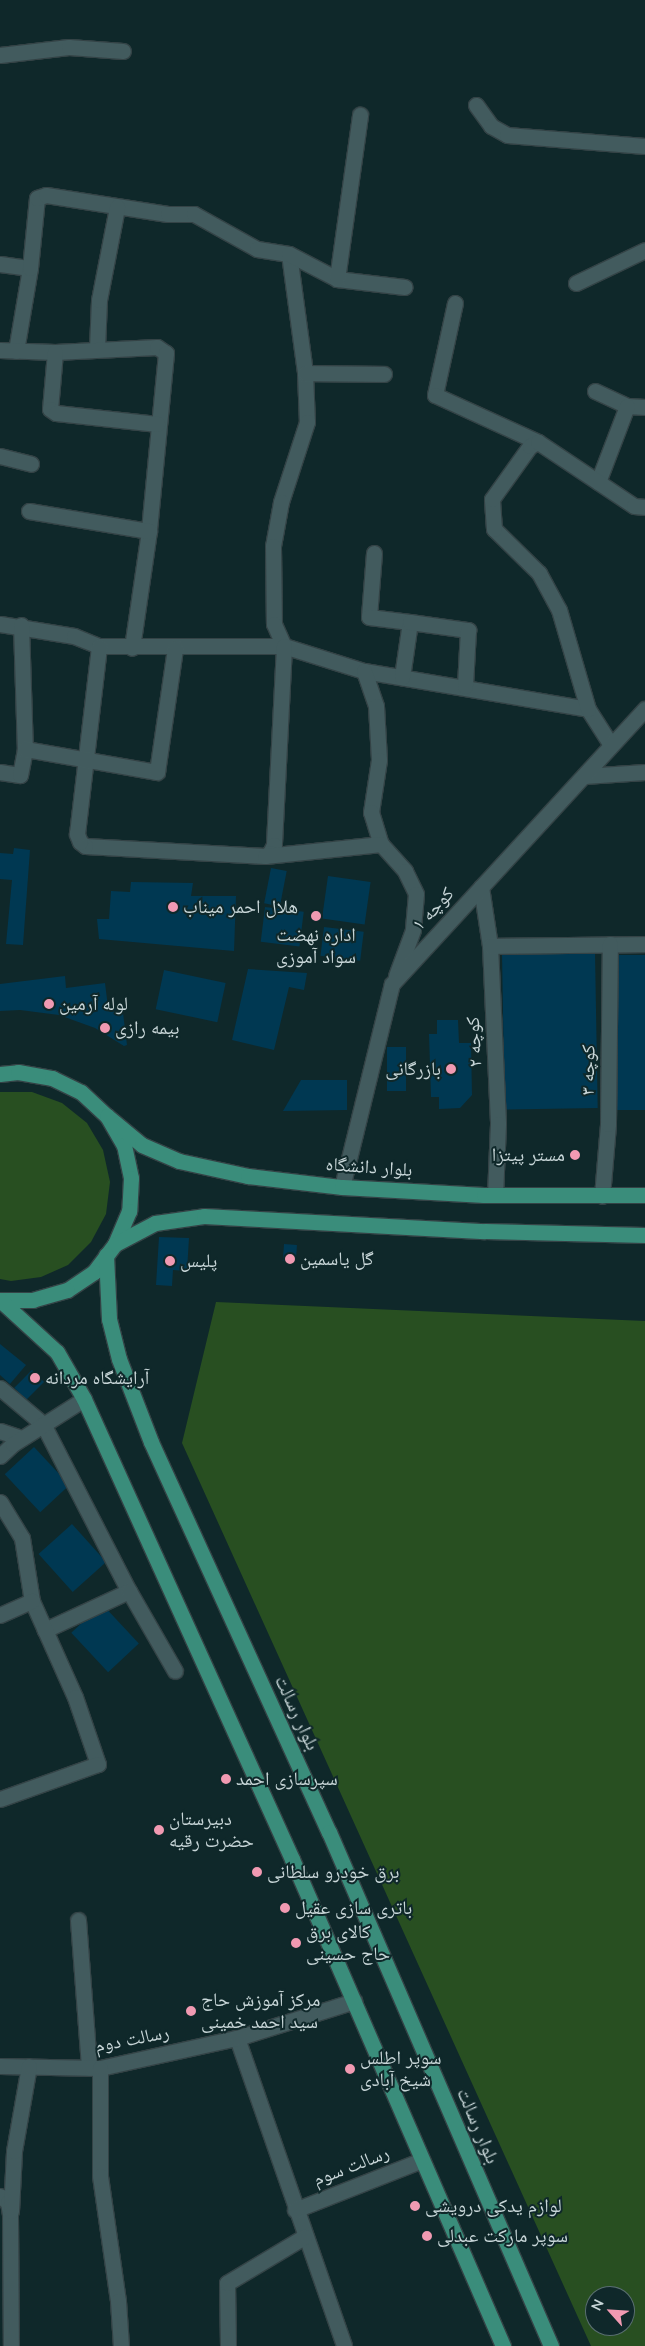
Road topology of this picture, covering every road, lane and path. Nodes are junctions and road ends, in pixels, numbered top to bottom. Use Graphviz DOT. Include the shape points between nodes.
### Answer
graph roads {
  1 [pos="123,51"];
  2 [pos="0,55"];
  3 [pos="476,105"];
  4 [pos="360,115"];
  5 [pos="645,146"];
  6 [pos="116,207"];
  7 [pos="645,250"];
  8 [pos="289,254"];
  9 [pos="0,264"];
  10 [pos="30,268"];
  11 [pos="337,279"];
  12 [pos="576,283"];
  13 [pos="405,287"];
  14 [pos="455,303"];
  15 [pos="97,348"];
  16 [pos="0,350"];
  17 [pos="16,351"];
  18 [pos="55,352"];
  19 [pos="305,373"];
  20 [pos="384,374"];
  21 [pos="595,391"];
  22 [pos="627,406"];
  23 [pos="645,407"];
  24 [pos="157,424"];
  25 [pos="538,442"];
  26 [pos="0,456"];
  27 [pos="31,464"];
  28 [pos="598,482"];
  29 [pos="645,507"];
  30 [pos="29,511"];
  31 [pos="149,531"];
  32 [pos="374,553"];
  33 [pos="410,622"];
  34 [pos="0,624"];
  35 [pos="21,625"];
  36 [pos="99,646"];
  37 [pos="284,646"];
  38 [pos="132,648"];
  39 [pos="175,648"];
  40 [pos="364,671"];
  41 [pos="402,677"];
  42 [pos="465,686"];
  43 [pos="588,709"];
  44 [pos="645,709"];
  45 [pos="611,745"];
  46 [pos="25,749"];
  47 [pos="86,758"];
  48 [pos="0,772"];
  49 [pos="645,772"];
  50 [pos="584,776"];
  51 [pos="380,844"];
  52 [pos="265,856"];
  53 [pos="481,887"];
  54 [pos="610,944"];
  55 [pos="645,944"];
  56 [pos="490,946"];
  57 [pos="392,984"];
  58 [pos="0,1074"];
  59 [pos="107,1116"];
  60 [pos="342,1187"];
  61 [pos="495,1195"];
  62 [pos="645,1195"];
  63 [pos="602,1196"];
  64 [pos="645,1235"];
  65 [pos="111,1249"];
  66 [pos="0,1300"];
  67 [pos="0,1388"];
  68 [pos="84,1399"];
  69 [pos="43,1424"];
  70 [pos="0,1431"];
  71 [pos="21,1438"];
  72 [pos="0,1456"];
  73 [pos="0,1502"];
  74 [pos="129,1591"];
  75 [pos="32,1601"];
  76 [pos="0,1615"];
  77 [pos="46,1630"];
  78 [pos="175,1671"];
  79 [pos="0,1799"];
  80 [pos="78,1920"];
  81 [pos="354,2002"];
  82 [pos="238,2038"];
  83 [pos="0,2066"];
  84 [pos="29,2066"];
  85 [pos="95,2068"];
  86 [pos="422,2160"];
  87 [pos="0,2196"];
  88 [pos="295,2210"];
  89 [pos="10,2214"];
  90 [pos="304,2237"];
  91 [pos="11,2346"];
  92 [pos="121,2346"];
  93 [pos="228,2346"];
  94 [pos="344,2346"];
  95 [pos="504,2346"];
  96 [pos="551,2346"];
  1 -- 2 [label="street" via="69,46"];
  3 -- 5 [label="street" via="492,126 507,135"];
  4 -- 11 [label="street"];
  6 -- 8 [label="street" via="194,214 257,249"];
  6 -- 10 [label="street" via="46,195 37,198"];
  6 -- 15 [label="street" via="100,300"];
  7 -- 12 [label="street"];
  8 -- 11 [label="street"];
  8 -- 19 [label="street"];
  9 -- 10 [label="street"];
  10 -- 17 [label="street"];
  11 -- 13 [label="street"];
  14 -- 25 [label="street" via="435,395"];
  15 -- 18 [label="street"];
  15 -- 24 [label="street" via="163,349 166,353"];
  16 -- 17 [label="street"];
  17 -- 18 [label="street"];
  18 -- 24 [label="street" via="50,408 56,413"];
  19 -- 20 [label="street"];
  19 -- 37 [label="street" via="306,422 281,502 273,546 274,624"];
  21 -- 22 [label="street"];
  22 -- 23 [label="street"];
  22 -- 28 [label="street"];
  24 -- 31 [label="street"];
  25 -- 28 [label="street"];
  25 -- 43 [label="street" via="530,446 492,500 494,529 543,580 559,610"];
  26 -- 27 [label="street"];
  28 -- 29 [label="street" via="634,506"];
  30 -- 31 [label="street"];
  31 -- 38 [label="street"];
  32 -- 33 [label="street" via="369,617"];
  33 -- 41 [label="street"];
  33 -- 42 [label="street" via="468,630"];
  34 -- 35 [label="street"];
  35 -- 36 [label="street" via="74,636"];
  35 -- 46 [label="street"];
  36 -- 38 [label="street"];
  36 -- 47 [label="street"];
  37 -- 39 [label="street"];
  37 -- 40 [label="street"];
  37 -- 52 [label="street" via="274,845"];
  38 -- 39 [label="street"];
  39 -- 47 [label="street" via="157,772"];
  40 -- 41 [label="street"];
  40 -- 51 [label="street" via="376,706 379,760 371,812"];
  41 -- 42 [label="street"];
  42 -- 43 [label="street"];
  43 -- 45 [label="street"];
  44 -- 45 [label="street, کوچه ۱"];
  45 -- 50 [label="street, کوچه ۱"];
  46 -- 47 [label="street"];
  46 -- 48 [label="street" via="20,774"];
  47 -- 52 [label="street" via="77,834 85,846"];
  49 -- 50 [label="street"];
  50 -- 53 [label="street, کوچه ۱"];
  51 -- 52 [label="street"];
  51 -- 57 [label="street" via="405,871 416,894 413,930"];
  53 -- 56 [label="street, کوچه ۲"];
  53 -- 57 [label="street, کوچه ۱"];
  54 -- 55 [label="street"];
  54 -- 56 [label="street"];
  54 -- 63 [label="street, کوچه ۳" via="608,1124"];
  56 -- 61 [label="street, کوچه ۲" via="498,1124"];
  57 -- 60 [label="street, کوچه ۱"];
  58 -- 59 [label="main road" via="18,1072 52,1078 81,1092"];
  59 -- 60 [label="main road, بلوار دانشگاه" via="142,1145 179,1161 248,1176"];
  59 -- 65 [label="main road" via="124,1145 131,1178 129,1211"];
  60 -- 61 [label="main road, بلوار دانشگاه"];
  61 -- 63 [label="main road, بلوار دانشگاه"];
  62 -- 63 [label="main road, بلوار دانشگاه"];
  64 -- 65 [label="main road" via="485,1231 204,1216 155,1223"];
  65 -- 66 [label="main road" via="94,1272 67,1290 33,1300"];
  65 -- 96 [label="main road, بلوار رسالت" via="109,1319 119,1359 151,1442 329,1832"];
  66 -- 68 [label="main road" via="57,1352"];
  67 -- 69 [label="street"];
  68 -- 69 [label="street"];
  68 -- 81 [label="main road"];
  69 -- 71 [label="street"];
  69 -- 74 [label="street"];
  70 -- 71 [label="street"];
  71 -- 72 [label="street"];
  73 -- 75 [label="street" via="22,1538"];
  74 -- 77 [label="street"];
  74 -- 78 [label="street"];
  75 -- 76 [label="street"];
  75 -- 77 [label="street"];
  77 -- 79 [label="street" via="75,1697 98,1764"];
  80 -- 85 [label="street"];
  81 -- 82 [label="street, رسالت دوم"];
  81 -- 86 [label="main road"];
  82 -- 85 [label="street, رسالت دوم"];
  82 -- 88 [label="street"];
  83 -- 84 [label="street, رسالت دوم"];
  84 -- 85 [label="street, رسالت دوم"];
  84 -- 89 [label="street" via="14,2151"];
  85 -- 92 [label="street" via="100,2176 118,2301"];
  86 -- 88 [label="street, رسالت سوم"];
  86 -- 95 [label="main road"];
  87 -- 89 [label="street" via="8,2202"];
  88 -- 90 [label="street"];
  89 -- 91 [label="street"];
  90 -- 93 [label="street" via="227,2284"];
  90 -- 94 [label="street"];
}
